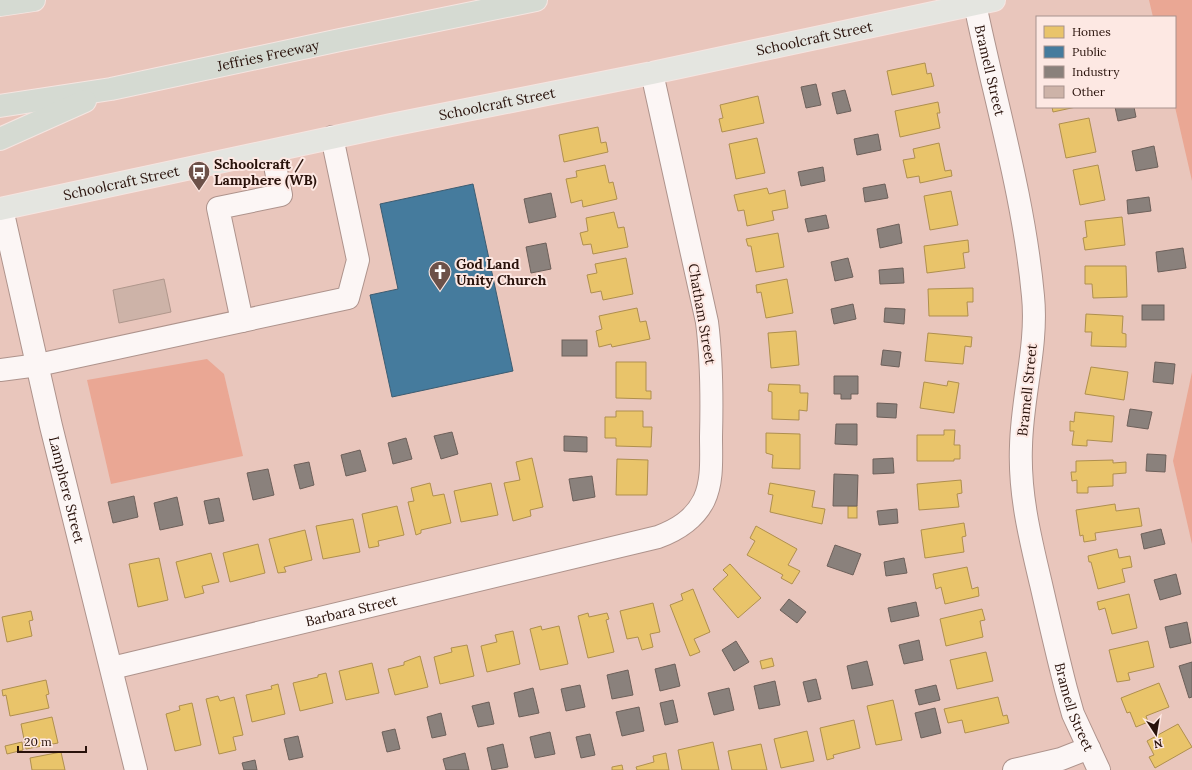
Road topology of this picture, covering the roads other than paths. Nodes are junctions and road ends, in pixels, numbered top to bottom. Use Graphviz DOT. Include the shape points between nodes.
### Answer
graph roads {
  1 [pos="34,0"];
  2 [pos="536,0"];
  3 [pos="984,2"];
  4 [pos="0,5"];
  5 [pos="652,73"];
  6 [pos="111,90"];
  7 [pos="0,106"];
  8 [pos="332,138"];
  9 [pos="0,139"];
  10 [pos="272,151"];
  11 [pos="1,209"];
  12 [pos="242,320"];
  13 [pos="38,365"];
  14 [pos="0,370"];
  15 [pos="590,554"];
  16 [pos="112,668"];
  17 [pos="1089,748"];
  18 [pos="136,770"];
  19 [pos="1014,770"];
  20 [pos="1099,770"];
  1 -- 4 [label="highway"];
  2 -- 6 [label="highway, Jeffries Freeway"];
  3 -- 5 [label="main road, Schoolcraft Street"];
  3 -- 17 [label="street, Bramell Street" via="1033,292 1033,335 1020,446 1025,520 1073,714"];
  5 -- 8 [label="main road, Schoolcraft Street"];
  5 -- 15 [label="street, Chatham Street" via="711,354 710,479 703,502 692,518 676,530"];
  6 -- 7 [label="highway, Jeffries Freeway"];
  6 -- 9 [label="highway"];
  8 -- 10 [label="main road, Schoolcraft Street"];
  8 -- 12 [label="street" via="358,260 348,298"];
  10 -- 11 [label="main road, Schoolcraft Street"];
  10 -- 12 [label="street" via="281,195 218,208"];
  11 -- 13 [label="street, Lamphere Street"];
  12 -- 13 [label="street"];
  13 -- 14 [label="street"];
  13 -- 16 [label="street, Lamphere Street" via="72,515"];
  15 -- 16 [label="street, Barbara Street"];
  16 -- 18 [label="street, Lamphere Street"];
  17 -- 19 [label="street" via="1062,759"];
  17 -- 20 [label="street, Bramell Street"];
}
